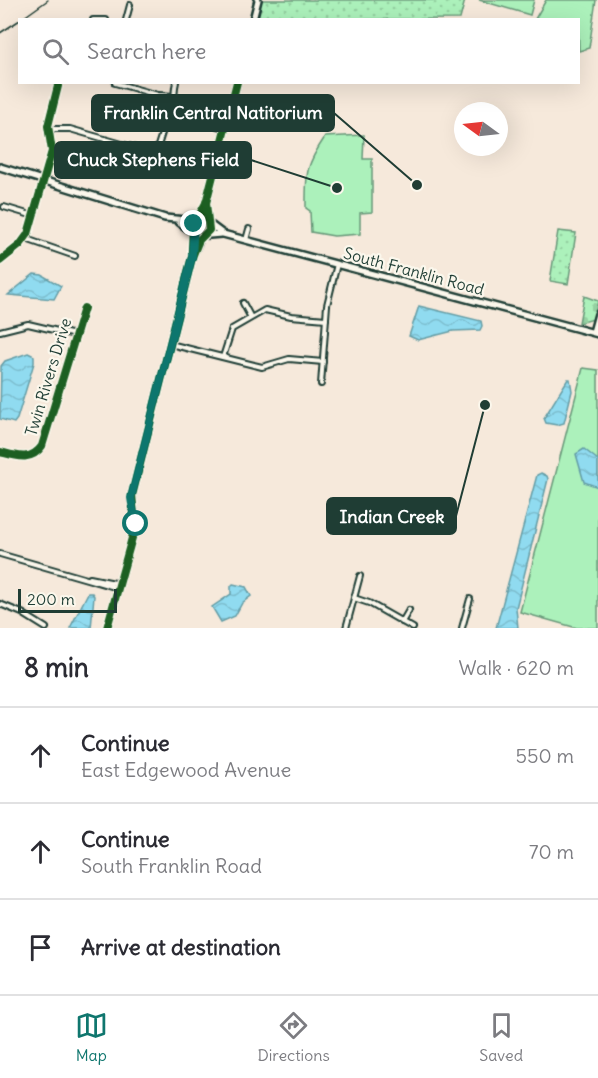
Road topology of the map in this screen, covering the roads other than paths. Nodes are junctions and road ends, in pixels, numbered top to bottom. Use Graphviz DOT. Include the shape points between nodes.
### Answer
graph roads {
  1 [pos="258,0"];
  2 [pos="130,4"];
  3 [pos="126,18"];
  4 [pos="253,18"];
  5 [pos="59,84"];
  6 [pos="120,84"];
  7 [pos="176,84"];
  8 [pos="236,84"];
  9 [pos="174,96"];
  10 [pos="180,111"];
  11 [pos="225,128"];
  12 [pos="48,129"];
  13 [pos="0,166"];
  14 [pos="44,181"];
  15 [pos="206,203"];
  16 [pos="3,207"];
  17 [pos="34,216"];
  18 [pos="177,221"];
  19 [pos="197,221"];
  20 [pos="208,224"];
  21 [pos="249,228"];
  22 [pos="194,233"];
  23 [pos="223,234"];
  24 [pos="204,236"];
  25 [pos="26,239"];
  26 [pos="246,240"];
  27 [pos="75,256"];
  28 [pos="192,257"];
  29 [pos="0,261"];
  30 [pos="337,264"];
  31 [pos="243,303"];
  32 [pos="84,308"];
  33 [pos="598,314"];
  34 [pos="250,316"];
  35 [pos="326,320"];
  36 [pos="0,331"];
  37 [pos="596,333"];
  38 [pos="75,335"];
  39 [pos="170,344"];
  40 [pos="224,357"];
  41 [pos="323,362"];
  42 [pos="321,384"];
  43 [pos="0,452"];
  44 [pos="0,554"];
  45 [pos="360,576"];
  46 [pos="119,586"];
  47 [pos="354,598"];
  48 [pos="470,599"];
  49 [pos="0,604"];
  50 [pos="409,610"];
  51 [pos="402,622"];
  52 [pos="46,628"];
  53 [pos="107,628"];
  54 [pos="346,628"];
  55 [pos="413,628"];
  56 [pos="462,628"];
  1 -- 4 [label="main road"];
  2 -- 3 [label="street"];
  5 -- 12 [label="street"];
  6 -- 9 [label="street"];
  7 -- 9 [label="street"];
  8 -- 11 [label="main road"];
  9 -- 10 [label="street"];
  10 -- 11 [label="street"];
  10 -- 12 [label="street" via="163,130 157,148 150,152 74,130"];
  11 -- 15 [label="main road"];
  12 -- 14 [label="street" via="52,151"];
  13 -- 14 [label="main road"];
  14 -- 17 [label="street"];
  14 -- 18 [label="main road"];
  15 -- 19 [label="main road"];
  15 -- 20 [label="main road"];
  16 -- 17 [label="street"];
  17 -- 25 [label="street"];
  18 -- 19 [label="main road"];
  18 -- 22 [label="main road"];
  19 -- 20 [label="main road, South Franklin Road"];
  19 -- 22 [label="main road"];
  20 -- 23 [label="main road, South Franklin Road"];
  20 -- 24 [label="main road"];
  21 -- 26 [label="street"];
  22 -- 24 [label="main road"];
  22 -- 28 [label="main road"];
  23 -- 24 [label="main road, South Franklin Road"];
  23 -- 26 [label="main road, South Franklin Road"];
  24 -- 28 [label="main road"];
  25 -- 27 [label="street"];
  25 -- 29 [label="street"];
  26 -- 30 [label="main road, South Franklin Road"];
  28 -- 39 [label="main road"];
  30 -- 35 [label="street"];
  30 -- 37 [label="main road, South Franklin Road"];
  31 -- 34 [label="street"];
  32 -- 38 [label="street, Twin Rivers Drive"];
  33 -- 37 [label="main road"];
  34 -- 35 [label="street" via="268,310"];
  34 -- 40 [label="street" via="231,331"];
  35 -- 41 [label="street"];
  36 -- 38 [label="street" via="28,324"];
  38 -- 43 [label="street, Twin Rivers Drive" via="44,442 36,452 22,457"];
  39 -- 40 [label="street"];
  39 -- 46 [label="main road" via="131,498 136,524"];
  40 -- 41 [label="street" via="264,367 289,359"];
  41 -- 42 [label="street"];
  44 -- 46 [label="street"];
  45 -- 47 [label="street"];
  46 -- 53 [label="main road"];
  47 -- 51 [label="street"];
  47 -- 54 [label="street"];
  48 -- 56 [label="street"];
  49 -- 52 [label="street"];
  50 -- 51 [label="street"];
  51 -- 55 [label="street"];
}
